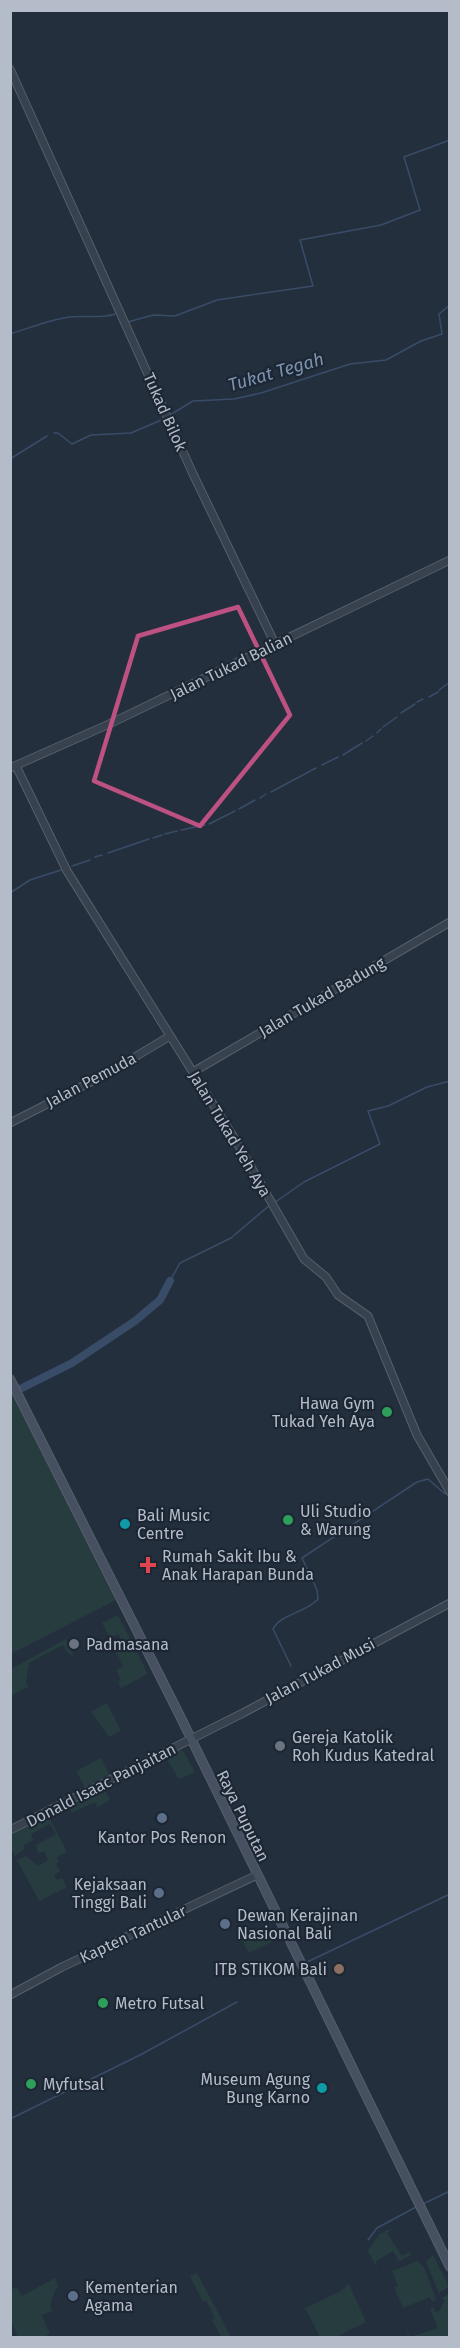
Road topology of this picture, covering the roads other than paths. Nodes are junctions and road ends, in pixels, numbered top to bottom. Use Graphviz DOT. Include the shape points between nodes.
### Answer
graph roads {
  1 [pos="10,69"];
  2 [pos="450,560"];
  3 [pos="275,644"];
  4 [pos="13,767"];
  5 [pos="450,922"];
  6 [pos="170,1036"];
  7 [pos="193,1072"];
  8 [pos="10,1122"];
  9 [pos="10,1379"];
  10 [pos="448,1490"];
  11 [pos="450,1603"];
  12 [pos="191,1739"];
  13 [pos="10,1830"];
  14 [pos="257,1875"];
  15 [pos="10,1995"];
  16 [pos="450,2266"];
  1 -- 3 [label="street, Tukad Bilok" via="168,419"];
  2 -- 3 [label="street, Jalan Tukad Balian"];
  3 -- 4 [label="street, Jalan Tukad Balian"];
  4 -- 6 [label="street, Jalan Tukad Yeh Aya" via="68,871"];
  5 -- 7 [label="street, Jalan Tukad Badung"];
  6 -- 7 [label="street, Jalan Tukad Yeh Aya"];
  6 -- 8 [label="street, Jalan Pemuda" via="108,1073"];
  7 -- 10 [label="street, Jalan Tukad Yeh Aya" via="306,1262 326,1277 338,1295 368,1316 417,1435"];
  9 -- 12 [label="main road, Raya Puputan"];
  11 -- 12 [label="street, Jalan Tukad Musi"];
  12 -- 13 [label="street, Donald Isaac Panjaitan"];
  12 -- 14 [label="main road, Raya Puputan"];
  14 -- 15 [label="street, Kapten Tantular"];
  14 -- 16 [label="main road, Raya Puputan"];
}
